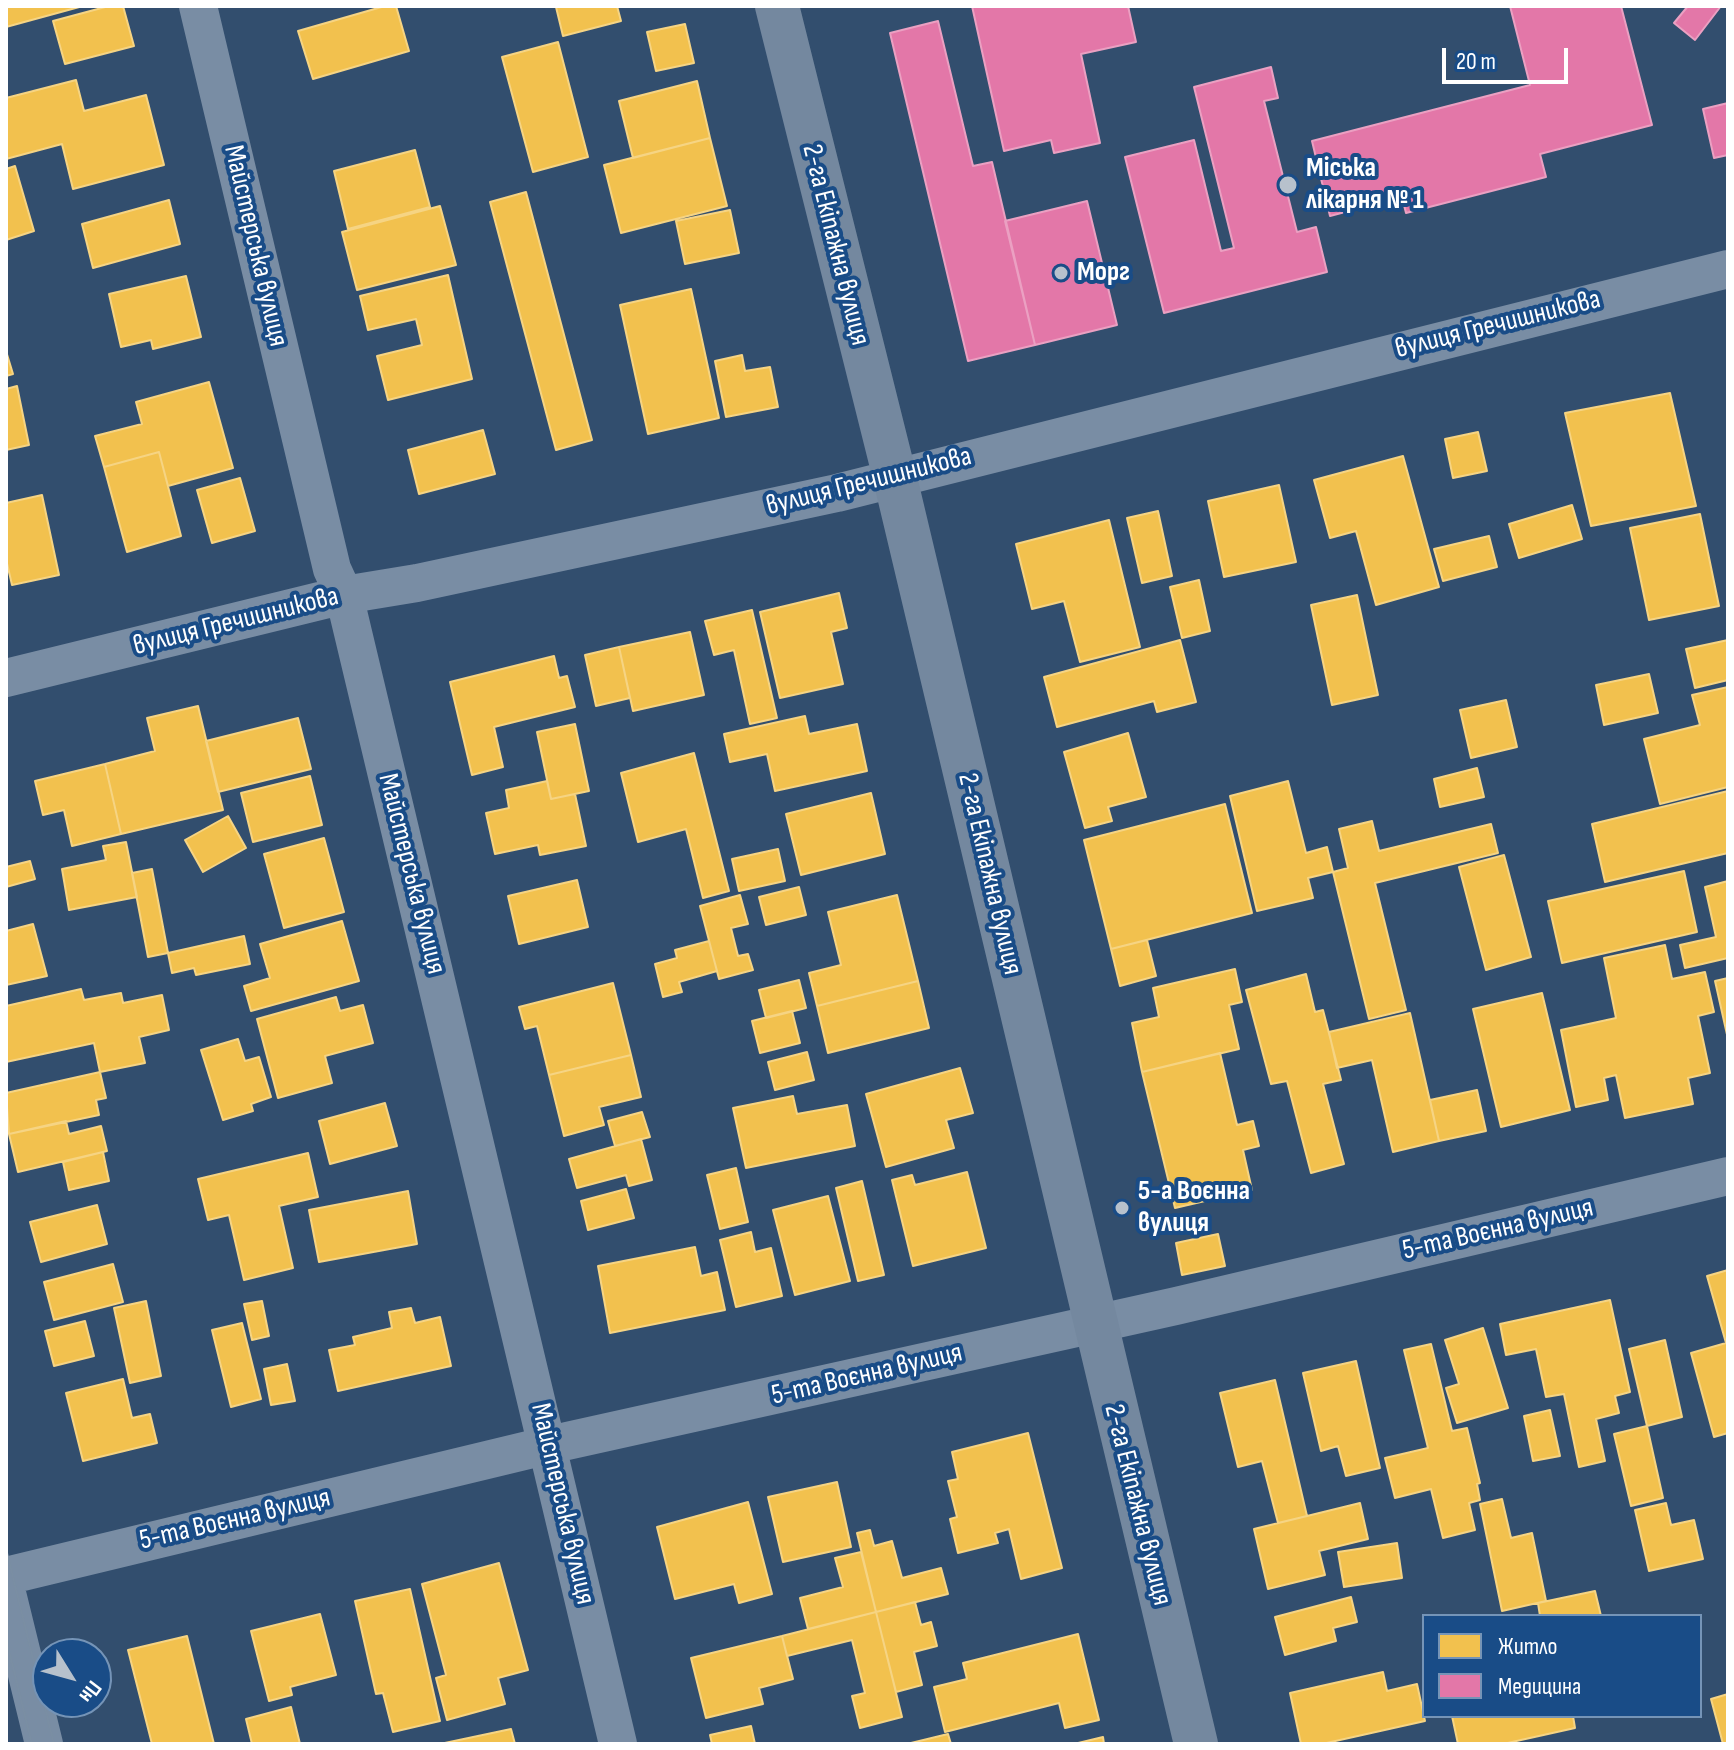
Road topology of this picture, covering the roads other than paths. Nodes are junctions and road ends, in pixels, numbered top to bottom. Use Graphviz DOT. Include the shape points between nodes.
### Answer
graph roads {
  1 [pos="198,6"];
  2 [pos="777,6"];
  3 [pos="1728,269"];
  4 [pos="895,478"];
  5 [pos="344,595"];
  6 [pos="6,678"];
  7 [pos="1728,1176"];
  8 [pos="1094,1325"];
  9 [pos="549,1445"];
  10 [pos="6,1576"];
  11 [pos="6,1589"];
  12 [pos="44,1744"];
  13 [pos="618,1744"];
  14 [pos="1196,1744"];
  1 -- 5 [label="street, Майстерська вулиця" via="332,569"];
  2 -- 4 [label="street, 2-га Екіпажна вулиця"];
  3 -- 4 [label="street, вулиця Гречишникова"];
  4 -- 5 [label="street, вулиця Гречишникова"];
  4 -- 8 [label="street, 2-га Екіпажна вулиця"];
  5 -- 6 [label="street, вулиця Гречишникова"];
  5 -- 9 [label="street, Майстерська вулиця"];
  7 -- 8 [label="street, 5-та Воєнна вулиця"];
  8 -- 9 [label="street, 5-та Воєнна вулиця"];
  8 -- 14 [label="street, 2-га Екіпажна вулиця"];
  9 -- 10 [label="street, 5-та Воєнна вулиця"];
  9 -- 13 [label="street, Майстерська вулиця"];
  11 -- 12 [label="street"];
}
